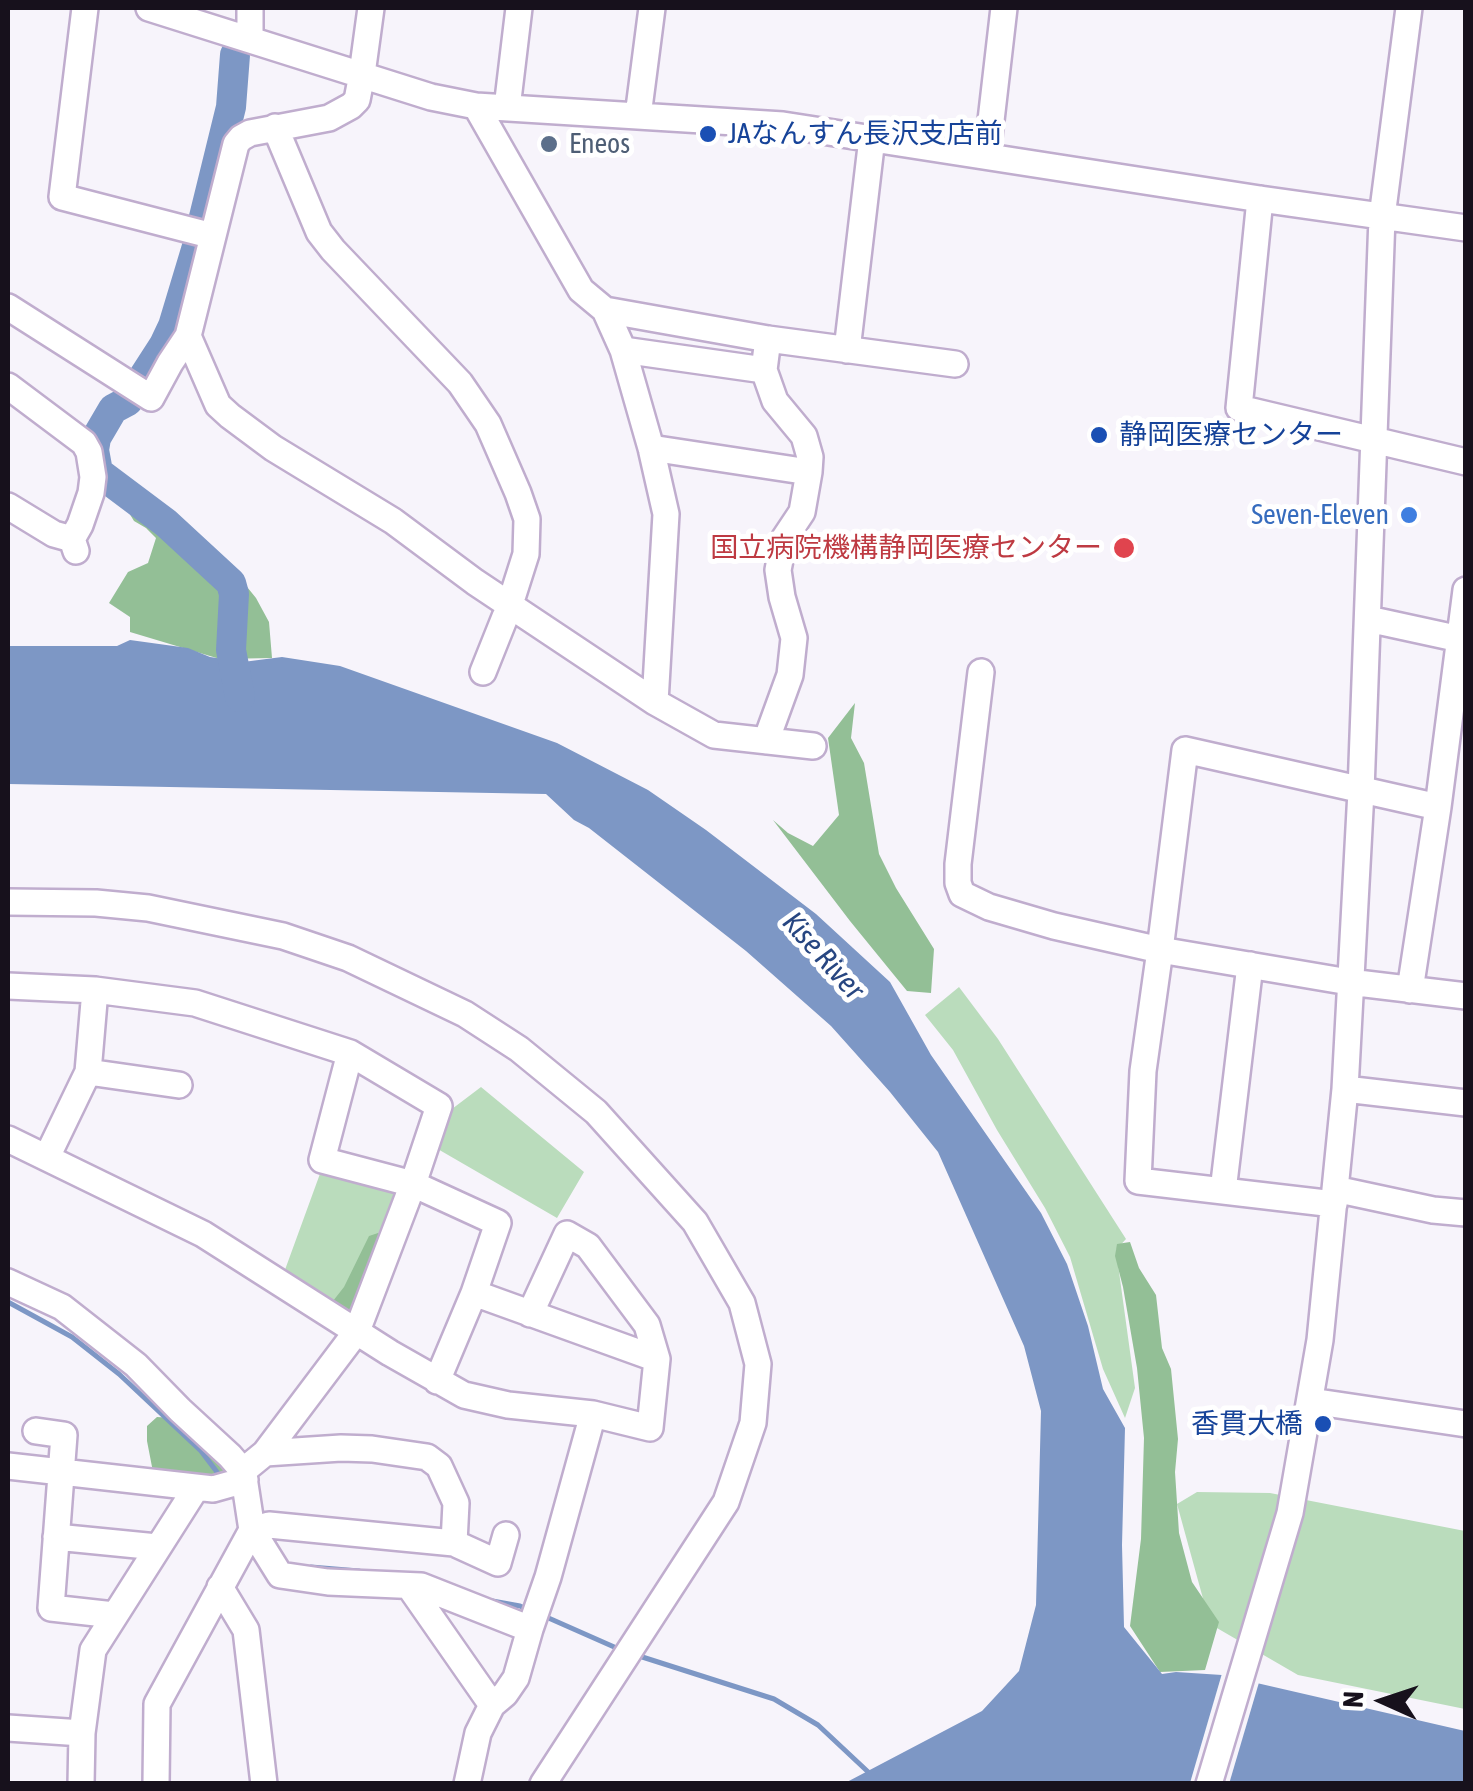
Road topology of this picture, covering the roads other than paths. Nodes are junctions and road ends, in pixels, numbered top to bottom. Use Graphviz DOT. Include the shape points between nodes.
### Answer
graph roads {
  1 [pos="85,8"];
  2 [pos="150,8"];
  3 [pos="250,8"];
  4 [pos="371,8"];
  5 [pos="519,8"];
  6 [pos="652,8"];
  7 [pos="1004,8"];
  8 [pos="1409,8"];
  9 [pos="250,38"];
  10 [pos="362,74"];
  11 [pos="476,106"];
  12 [pos="507,108"];
  13 [pos="638,116"];
  14 [pos="275,127"];
  15 [pos="872,138"];
  16 [pos="987,155"];
  17 [pos="1260,199"];
  18 [pos="1382,218"];
  19 [pos="1466,228"];
  20 [pos="213,236"];
  21 [pos="8,308"];
  22 [pos="605,310"];
  23 [pos="188,336"];
  24 [pos="768,338"];
  25 [pos="623,350"];
  26 [pos="847,350"];
  27 [pos="955,364"];
  28 [pos="764,370"];
  29 [pos="8,386"];
  30 [pos="1374,438"];
  31 [pos="652,448"];
  32 [pos="1466,462"];
  33 [pos="809,472"];
  34 [pos="8,506"];
  35 [pos="1466,590"];
  36 [pos="1368,619"];
  37 [pos="1460,639"];
  38 [pos="483,672"];
  39 [pos="981,672"];
  40 [pos="655,702"];
  41 [pos="766,741"];
  42 [pos="813,746"];
  43 [pos="1361,791"];
  44 [pos="1438,807"];
  45 [pos="8,902"];
  46 [pos="1160,950"];
  47 [pos="1250,966"];
  48 [pos="1350,982"];
  49 [pos="8,986"];
  50 [pos="95,990"];
  51 [pos="1410,990"];
  52 [pos="1466,996"];
  53 [pos="350,1053"];
  54 [pos="88,1072"];
  55 [pos="179,1085"];
  56 [pos="1345,1089"];
  57 [pos="1466,1103"];
  58 [pos="8,1139"];
  59 [pos="47,1157"];
  60 [pos="413,1184"];
  61 [pos="1223,1191"];
  62 [pos="1334,1196"];
  63 [pos="1466,1213"];
  64 [pos="8,1282"];
  65 [pos="474,1292"];
  66 [pos="530,1314"];
  67 [pos="358,1331"];
  68 [pos="657,1359"];
  69 [pos="437,1381"];
  70 [pos="1311,1401"];
  71 [pos="593,1414"];
  72 [pos="1466,1424"];
  73 [pos="36,1431"];
  74 [pos="265,1453"];
  75 [pos="8,1466"];
  76 [pos="61,1471"];
  77 [pos="244,1475"];
  78 [pos="196,1488"];
  79 [pos="252,1530"];
  80 [pos="506,1535"];
  81 [pos="56,1537"];
  82 [pos="454,1543"];
  83 [pos="157,1546"];
  84 [pos="409,1586"];
  85 [pos="220,1587"];
  86 [pos="114,1614"];
  87 [pos="530,1629"];
  88 [pos="492,1705"];
  89 [pos="8,1728"];
  90 [pos="82,1733"];
  91 [pos="81,1784"];
  92 [pos="156,1784"];
  93 [pos="264,1784"];
  94 [pos="467,1784"];
  95 [pos="543,1784"];
  96 [pos="1210,1784"];
  1 -- 20 [label="street" via="62,196"];
  2 -- 9 [label="street"];
  3 -- 9 [label="street"];
  4 -- 10 [label="street"];
  5 -- 12 [label="street"];
  6 -- 13 [label="street"];
  7 -- 16 [label="street"];
  8 -- 18 [label="street"];
  9 -- 10 [label="street"];
  10 -- 11 [label="street"];
  10 -- 14 [label="street" via="356,100 344,112"];
  11 -- 12 [label="street"];
  11 -- 22 [label="street" via="580,290"];
  12 -- 13 [label="street"];
  13 -- 15 [label="street"];
  14 -- 20 [label="street" via="236,144"];
  14 -- 38 [label="street" via="318,232 460,384 488,424 518,493 527,519 526,554"];
  15 -- 16 [label="street"];
  15 -- 26 [label="street"];
  16 -- 17 [label="street"];
  17 -- 18 [label="street"];
  17 -- 30 [label="street" via="1239,408"];
  18 -- 19 [label="street"];
  18 -- 30 [label="street"];
  20 -- 23 [label="street"];
  21 -- 23 [label="street" via="151,398"];
  22 -- 24 [label="street"];
  22 -- 25 [label="street"];
  23 -- 40 [label="street" via="218,405 230,416"];
  24 -- 26 [label="street"];
  24 -- 28 [label="street"];
  25 -- 28 [label="street"];
  25 -- 31 [label="street"];
  26 -- 27 [label="street"];
  28 -- 33 [label="street" via="774,401 804,436"];
  29 -- 34 [label="street" via="84,444 93,477 74,545"];
  30 -- 32 [label="street"];
  30 -- 36 [label="street"];
  31 -- 33 [label="street"];
  31 -- 40 [label="street" via="666,514"];
  33 -- 41 [label="street" via="802,512 784,539 778,570 794,638 790,675"];
  35 -- 37 [label="street"];
  36 -- 37 [label="street"];
  36 -- 43 [label="street"];
  37 -- 44 [label="street"];
  39 -- 46 [label="street" via="958,864 962,894 1005,912"];
  40 -- 41 [label="street" via="714,735"];
  41 -- 42 [label="street"];
  43 -- 44 [label="street"];
  43 -- 46 [label="street" via="1184,750"];
  43 -- 48 [label="street"];
  44 -- 51 [label="street"];
  45 -- 95 [label="street" via="148,908 282,936 348,958 465,1014 519,1049 596,1112 695,1222 742,1303 758,1364 753,1422 726,1502"];
  46 -- 47 [label="street"];
  46 -- 61 [label="street" via="1143,1071 1138,1181"];
  47 -- 48 [label="street"];
  47 -- 61 [label="street"];
  48 -- 51 [label="street"];
  48 -- 56 [label="street"];
  49 -- 50 [label="street"];
  50 -- 53 [label="street" via="196,1003"];
  50 -- 54 [label="street"];
  51 -- 52 [label="street"];
  53 -- 60 [label="street" via="439,1106"];
  53 -- 60 [label="street" via="322,1160"];
  54 -- 55 [label="street"];
  54 -- 59 [label="street"];
  56 -- 57 [label="street"];
  56 -- 62 [label="street"];
  58 -- 59 [label="street"];
  59 -- 67 [label="street" via="203,1234"];
  60 -- 65 [label="street" via="498,1223"];
  60 -- 67 [label="street"];
  61 -- 62 [label="street"];
  62 -- 63 [label="street"];
  62 -- 70 [label="street"];
  64 -- 77 [label="street" via="62,1306 136,1365"];
  65 -- 66 [label="street"];
  65 -- 69 [label="street"];
  66 -- 68 [label="street"];
  66 -- 68 [label="street" via="567,1234 588,1246 647,1325"];
  67 -- 69 [label="street"];
  67 -- 74 [label="street"];
  68 -- 71 [label="street" via="650,1428"];
  69 -- 71 [label="street" via="464,1395"];
  70 -- 72 [label="street"];
  70 -- 96 [label="street" via="1290,1514"];
  71 -- 87 [label="street"];
  73 -- 76 [label="street" via="64,1435"];
  74 -- 77 [label="street"];
  74 -- 82 [label="street" via="341,1448 427,1456 456,1503"];
  75 -- 76 [label="street"];
  76 -- 78 [label="street" via="145,1468"];
  76 -- 81 [label="street"];
  77 -- 78 [label="street" via="213,1489"];
  77 -- 79 [label="street"];
  78 -- 83 [label="street"];
  79 -- 82 [label="street" via="269,1525"];
  79 -- 84 [label="street" via="280,1575"];
  79 -- 85 [label="street"];
  80 -- 82 [label="street" via="498,1563"];
  81 -- 83 [label="street"];
  81 -- 86 [label="street" via="51,1608"];
  83 -- 86 [label="street"];
  84 -- 87 [label="street"];
  84 -- 88 [label="street"];
  85 -- 92 [label="street" via="156,1704"];
  85 -- 93 [label="street" via="246,1630"];
  86 -- 90 [label="street" via="92,1650"];
  87 -- 88 [label="street" via="516,1678"];
  88 -- 94 [label="street"];
  89 -- 90 [label="street"];
  90 -- 91 [label="street"];
}
